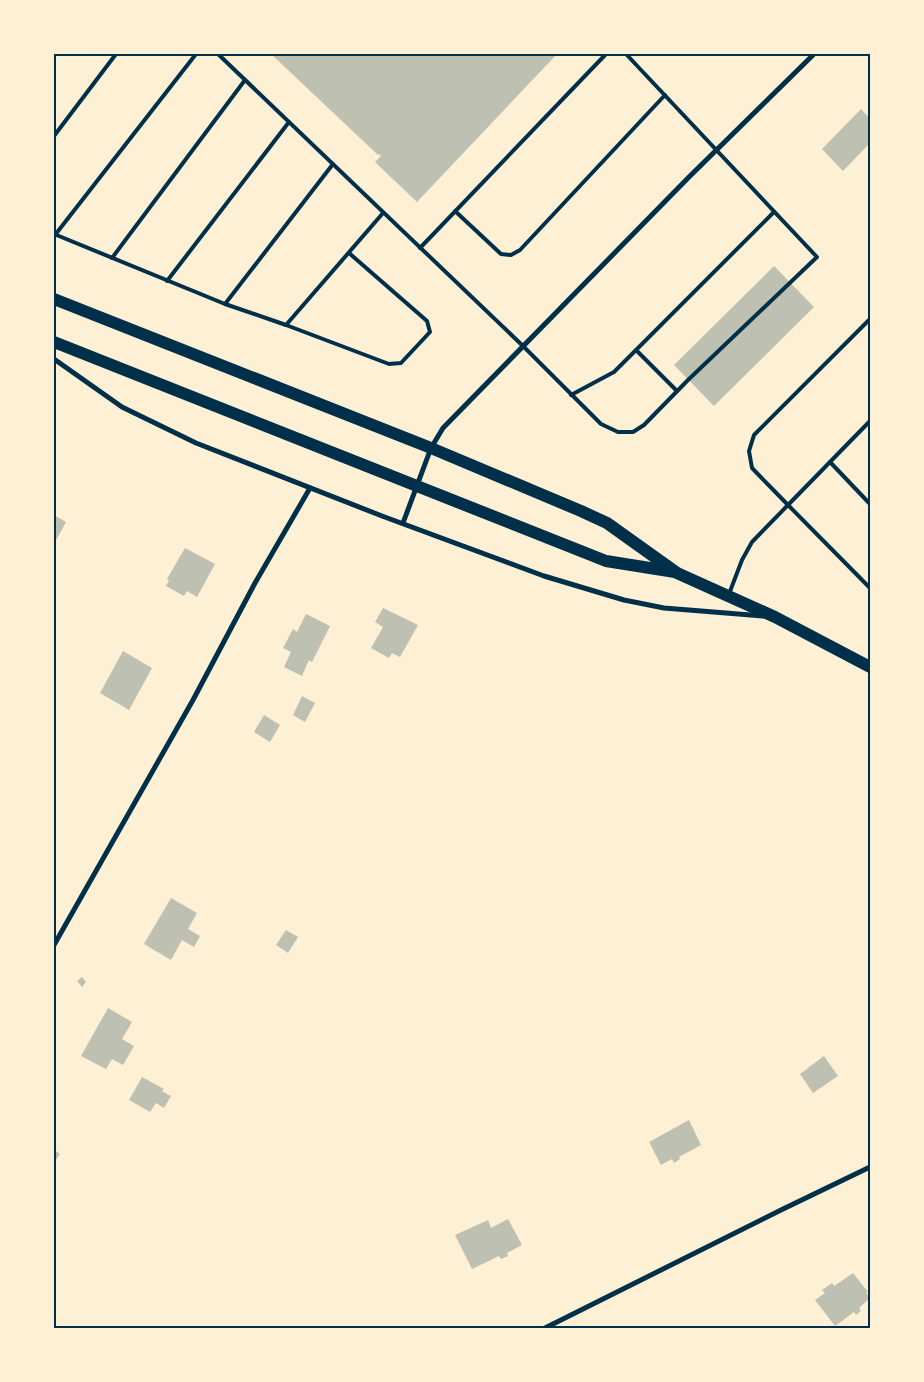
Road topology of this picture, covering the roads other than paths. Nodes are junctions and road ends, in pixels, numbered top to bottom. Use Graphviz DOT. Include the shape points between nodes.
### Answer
graph roads {
  1 [pos="116,54"];
  2 [pos="196,54"];
  3 [pos="218,54"];
  4 [pos="606,54"];
  5 [pos="626,54"];
  6 [pos="814,54"];
  7 [pos="246,80"];
  8 [pos="665,95"];
  9 [pos="289,122"];
  10 [pos="54,136"];
  11 [pos="716,150"];
  12 [pos="333,164"];
  13 [pos="455,211"];
  14 [pos="774,212"];
  15 [pos="383,213"];
  16 [pos="55,235"];
  17 [pos="420,248"];
  18 [pos="348,253"];
  19 [pos="112,258"];
  20 [pos="167,281"];
  21 [pos="54,299"];
  22 [pos="226,304"];
  23 [pos="870,319"];
  24 [pos="286,325"];
  25 [pos="54,342"];
  26 [pos="523,346"];
  27 [pos="636,350"];
  28 [pos="54,360"];
  29 [pos="677,391"];
  30 [pos="571,395"];
  31 [pos="870,421"];
  32 [pos="430,448"];
  33 [pos="830,462"];
  34 [pos="416,485"];
  35 [pos="310,488"];
  36 [pos="870,504"];
  37 [pos="788,505"];
  38 [pos="403,523"];
  39 [pos="677,573"];
  40 [pos="870,588"];
  41 [pos="729,596"];
  42 [pos="775,617"];
  43 [pos="870,666"];
  44 [pos="54,945"];
  45 [pos="870,1167"];
  46 [pos="545,1328"];
  1 -- 10 [label="lane"];
  2 -- 16 [label="lane"];
  3 -- 7 [label="lane"];
  4 -- 13 [label="lane"];
  5 -- 8 [label="lane"];
  6 -- 11 [label="street"];
  7 -- 9 [label="lane"];
  7 -- 19 [label="lane"];
  8 -- 11 [label="lane"];
  8 -- 13 [label="lane" via="520,250 511,255 501,254"];
  9 -- 12 [label="lane"];
  9 -- 20 [label="lane"];
  11 -- 14 [label="lane"];
  11 -- 26 [label="street"];
  12 -- 15 [label="lane"];
  12 -- 22 [label="lane"];
  13 -- 17 [label="lane"];
  14 -- 27 [label="lane"];
  14 -- 29 [label="lane" via="817,257"];
  15 -- 17 [label="lane"];
  15 -- 18 [label="lane"];
  16 -- 19 [label="lane"];
  17 -- 26 [label="lane"];
  18 -- 24 [label="lane"];
  18 -- 24 [label="lane" via="427,321 430,332 400,363 388,364"];
  19 -- 20 [label="lane"];
  20 -- 22 [label="lane"];
  21 -- 32 [label="main road"];
  22 -- 24 [label="lane"];
  23 -- 37 [label="lane" via="754,435 748,451 752,468"];
  25 -- 34 [label="main road"];
  26 -- 30 [label="lane"];
  26 -- 32 [label="street" via="443,428"];
  27 -- 29 [label="lane"];
  27 -- 30 [label="lane" via="614,372"];
  28 -- 35 [label="street" via="122,407 154,424"];
  29 -- 30 [label="lane" via="633,432 618,432 601,424"];
  31 -- 33 [label="lane"];
  32 -- 34 [label="street"];
  32 -- 39 [label="main road" via="607,523"];
  33 -- 36 [label="lane"];
  33 -- 37 [label="lane"];
  34 -- 38 [label="street"];
  34 -- 39 [label="main road" via="606,561"];
  35 -- 38 [label="street"];
  35 -- 44 [label="street"];
  37 -- 40 [label="lane"];
  37 -- 41 [label="lane" via="752,542"];
  38 -- 42 [label="street" via="544,576 624,600 664,608"];
  39 -- 41 [label="main road"];
  41 -- 42 [label="main road"];
  42 -- 43 [label="main road"];
  45 -- 46 [label="street"];
}
